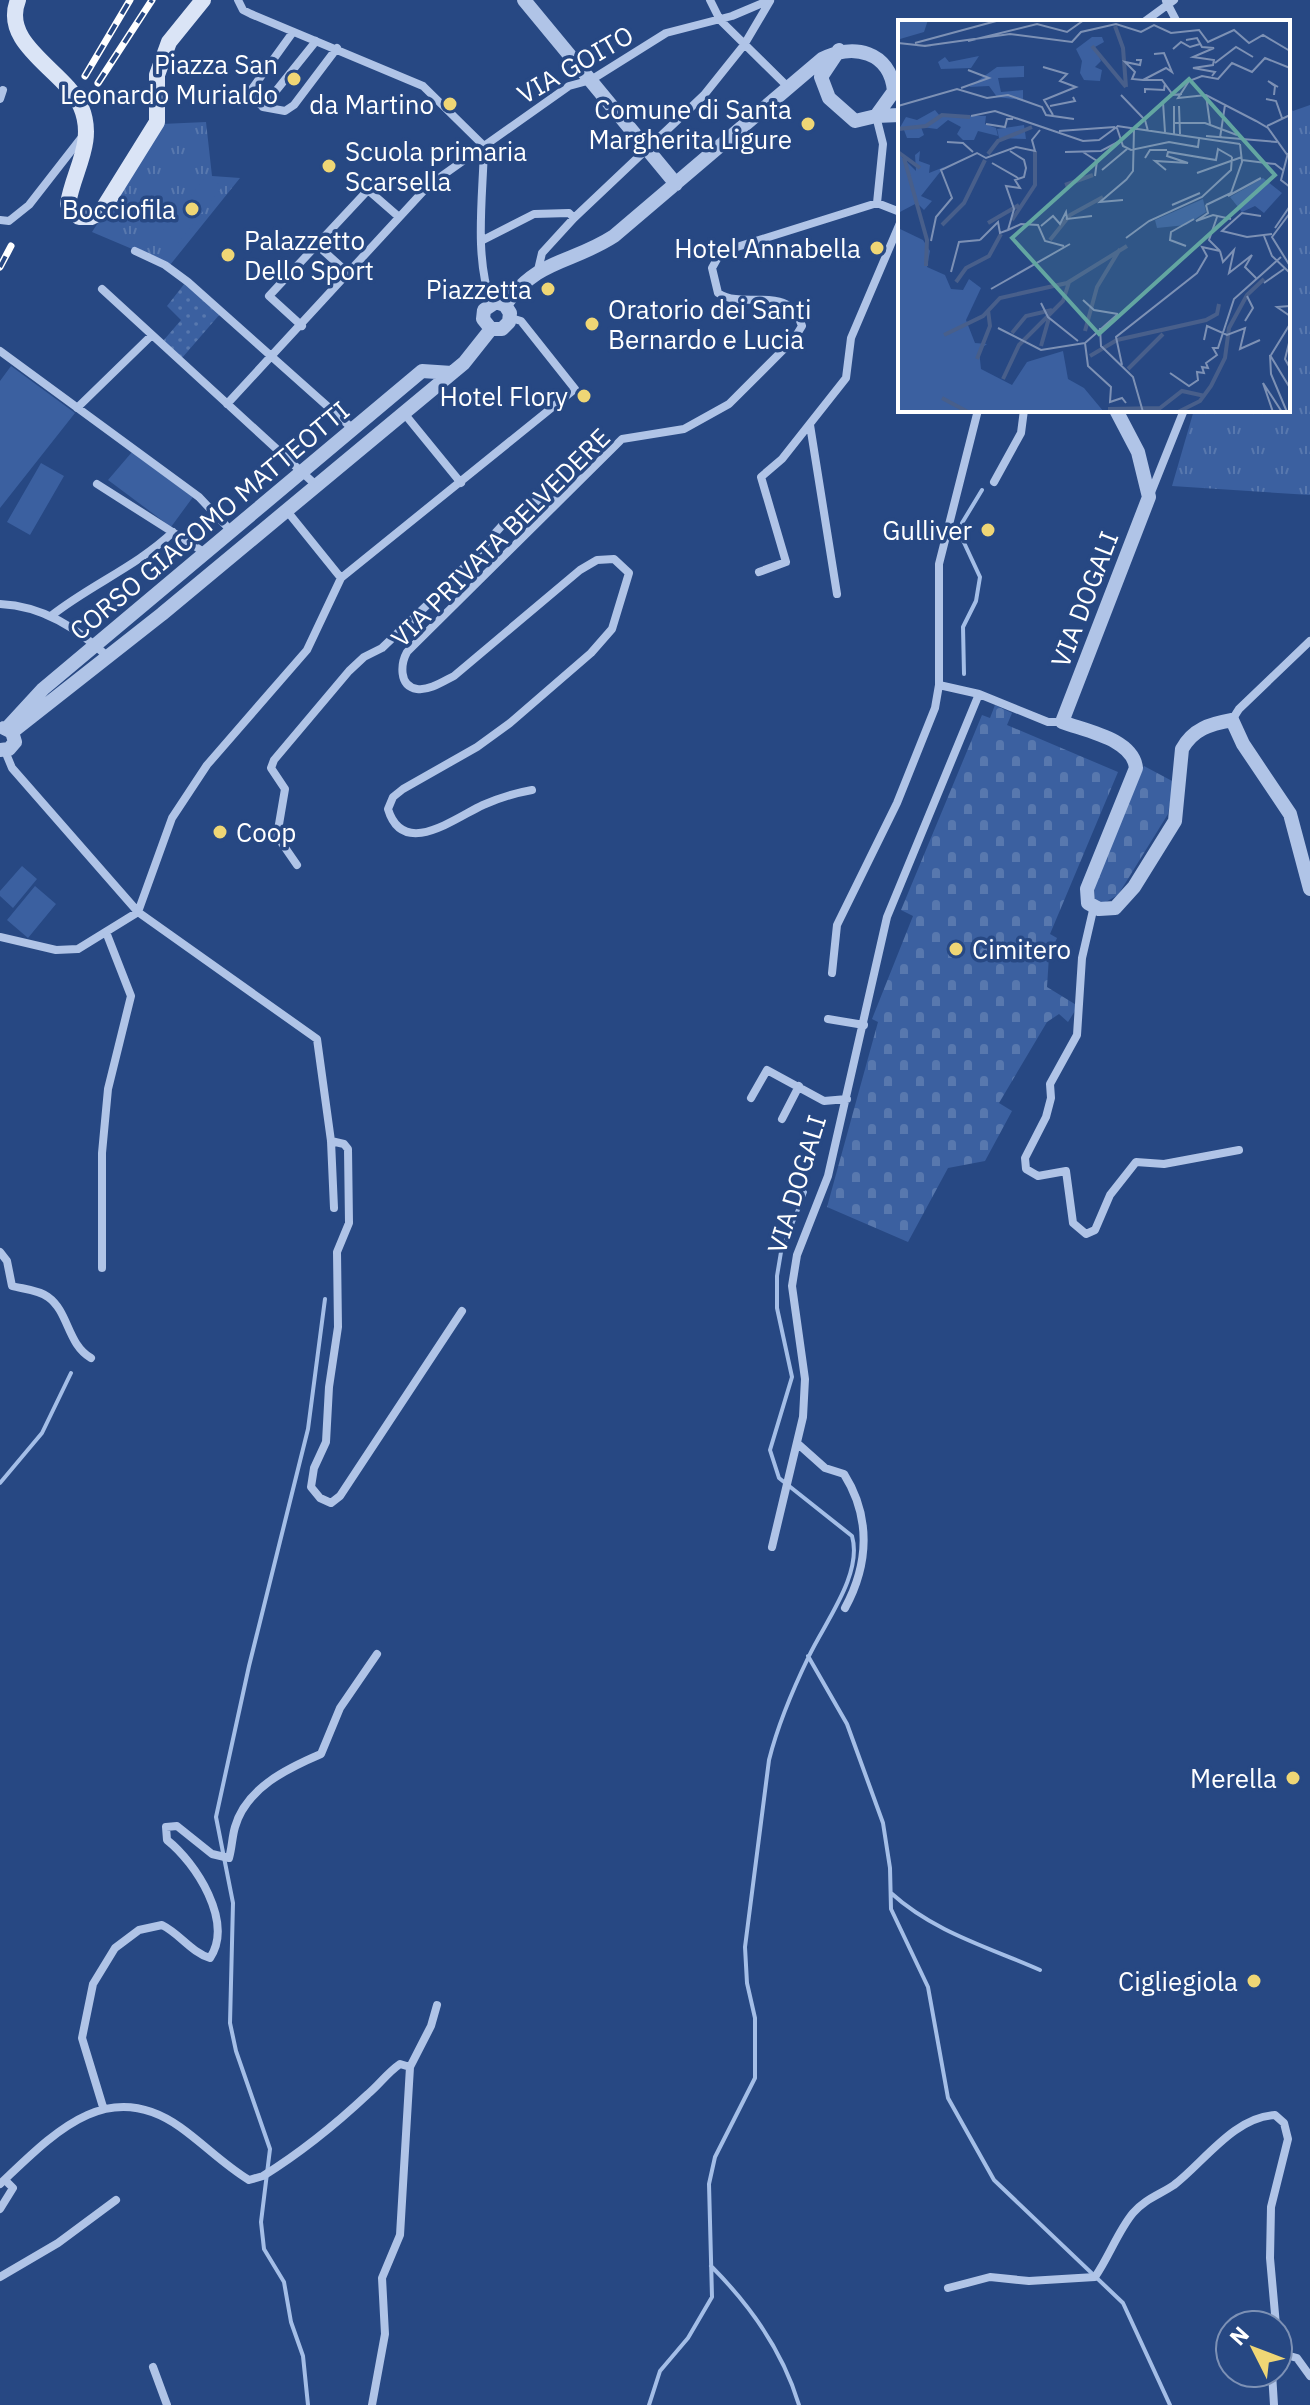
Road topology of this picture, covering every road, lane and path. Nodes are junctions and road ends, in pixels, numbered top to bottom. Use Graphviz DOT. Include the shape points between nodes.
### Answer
graph roads {
  1 [pos="18,0"];
  2 [pos="203,0"];
  3 [pos="238,0"];
  4 [pos="524,0"];
  5 [pos="710,0"];
  6 [pos="770,0"];
  7 [pos="1169,1"];
  8 [pos="720,20"];
  9 [pos="1146,20"];
  10 [pos="1176,20"];
  11 [pos="293,32"];
  12 [pos="316,41"];
  13 [pos="744,45"];
  14 [pos="337,48"];
  15 [pos="839,50"];
  16 [pos="591,80"];
  17 [pos="792,84"];
  18 [pos="823,88"];
  19 [pos="897,94"];
  20 [pos="263,107"];
  21 [pos="898,115"];
  22 [pos="876,116"];
  23 [pos="86,134"];
  24 [pos="484,146"];
  25 [pos="647,149"];
  26 [pos="676,184"];
  27 [pos="877,203"];
  28 [pos="898,211"];
  29 [pos="399,217"];
  30 [pos="574,218"];
  31 [pos="0,220"];
  32 [pos="898,228"];
  33 [pos="483,240"];
  34 [pos="317,245"];
  35 [pos="135,251"];
  36 [pos="538,270"];
  37 [pos="349,274"];
  38 [pos="102,289"];
  39 [pos="502,309"];
  40 [pos="302,326"];
  41 [pos="491,329"];
  42 [pos="152,335"];
  43 [pos="0,351"];
  44 [pos="271,358"];
  45 [pos="452,373"];
  46 [pos="227,404"];
  47 [pos="77,408"];
  48 [pos="403,412"];
  49 [pos="977,412"];
  50 [pos="1024,412"];
  51 [pos="1117,412"];
  52 [pos="1183,412"];
  53 [pos="810,425"];
  54 [pos="353,429"];
  55 [pos="303,473"];
  56 [pos="994,482"];
  57 [pos="461,483"];
  58 [pos="97,484"];
  59 [pos="317,486"];
  60 [pos="1149,497"];
  61 [pos="560,500"];
  62 [pos="287,511"];
  63 [pos="173,532"];
  64 [pos="233,533"];
  65 [pos="207,554"];
  66 [pos="759,572"];
  67 [pos="341,578"];
  68 [pos="837,594"];
  69 [pos="0,604"];
  70 [pos="51,616"];
  71 [pos="1310,641"];
  72 [pos="96,645"];
  73 [pos="108,657"];
  74 [pos="939,685"];
  75 [pos="979,694"];
  76 [pos="1232,720"];
  77 [pos="1062,722"];
  78 [pos="7,729"];
  79 [pos="3,750"];
  80 [pos="532,790"];
  81 [pos="297,865"];
  82 [pos="1310,889"];
  83 [pos="1094,906"];
  84 [pos="138,912"];
  85 [pos="106,932"];
  86 [pos="0,937"];
  87 [pos="832,973"];
  88 [pos="828,1019"];
  89 [pos="864,1025"];
  90 [pos="799,1086"];
  91 [pos="751,1098"];
  92 [pos="847,1099"];
  93 [pos="782,1119"];
  94 [pos="331,1141"];
  95 [pos="1239,1150"];
  96 [pos="334,1208"];
  97 [pos="0,1252"];
  98 [pos="102,1268"];
  99 [pos="462,1311"];
  100 [pos="91,1358"];
  101 [pos="797,1443"];
  102 [pos="772,1547"];
  103 [pos="845,1608"];
  104 [pos="377,1654"];
  105 [pos="437,2005"];
  106 [pos="410,2067"];
  107 [pos="103,2107"];
  108 [pos="2,2182"];
  109 [pos="116,2200"];
  110 [pos="0,2209"];
  111 [pos="0,2277"];
  112 [pos="948,2288"];
  113 [pos="1275,2309"];
  114 [pos="1294,2357"];
  115 [pos="153,2367"];
  116 [pos="1310,2376"];
  117 [pos="167,2405"];
  118 [pos="372,2405"];
  1 -- 23 [label="main road" via="14,24 81,106"];
  2 -- 23 [label="main road" via="169,42 157,75 157,122 148,142 101,212 79,217 68,204"];
  3 -- 11 [label="street" via="243,10"];
  4 -- 16 [label="street"];
  5 -- 8 [label="street"];
  6 -- 8 [label="street, VIA GOITO"];
  6 -- 13 [label="street"];
  7 -- 9 [label="street"];
  7 -- 10 [label="street"];
  8 -- 13 [label="street"];
  8 -- 16 [label="street, VIA GOITO" via="666,33"];
  11 -- 12 [label="street"];
  11 -- 20 [label="street" via="249,93"];
  12 -- 14 [label="street"];
  12 -- 20 [label="street"];
  13 -- 17 [label="street"];
  13 -- 25 [label="street" via="704,95"];
  14 -- 20 [label="street" via="294,105 285,111"];
  14 -- 24 [label="street" via="423,86"];
  15 -- 17 [label="street"];
  15 -- 18 [label="street" via="823,72"];
  15 -- 19 [label="street" via="873,57 888,71"];
  16 -- 24 [label="street, VIA GOITO" via="569,86"];
  16 -- 25 [label="street"];
  17 -- 18 [label="street" via="813,81"];
  17 -- 26 [label="street"];
  18 -- 22 [label="street" via="855,121"];
  19 -- 22 [label="street"];
  21 -- 22 [label="street"];
  22 -- 27 [label="street" via="883,144"];
  23 -- 31 [label="street" via="29,205 9,221"];
  24 -- 29 [label="street, VIA GOITO" via="442,173"];
  24 -- 33 [label="street"];
  25 -- 26 [label="street"];
  25 -- 30 [label="street"];
  26 -- 36 [label="street" via="596,247"];
  27 -- 28 [label="street"];
  27 -- 61 [label="street, VIA PRIVATA BELVEDERE" via="721,252 712,268 718,293 728,300 763,298 787,304 798,313 802,326 794,339 729,404 684,429 622,439"];
  29 -- 34 [label="street" via="368,190"];
  29 -- 37 [label="street, VIA GOITO"];
  30 -- 33 [label="street" via="569,213 534,214"];
  30 -- 36 [label="street" via="542,253"];
  32 -- 53 [label="street" via="851,338 846,378"];
  33 -- 39 [label="street" via="484,282"];
  34 -- 37 [label="street"];
  34 -- 40 [label="street" via="269,296"];
  35 -- 44 [label="street" via="188,282"];
  36 -- 39 [label="street"];
  37 -- 40 [label="street, VIA GOITO"];
  38 -- 42 [label="street"];
  39 -- 41 [label="street" via="506,327"];
  39 -- 41 [label="street" via="484,310 483,319"];
  39 -- 57 [label="street" via="521,321 575,389"];
  40 -- 44 [label="street, VIA GOITO"];
  41 -- 45 [label="street, CORSO GIACOMO MATTEOTTI"];
  42 -- 46 [label="street"];
  42 -- 47 [label="street"];
  43 -- 47 [label="street"];
  44 -- 46 [label="street, VIA GOITO"];
  44 -- 54 [label="street"];
  45 -- 48 [label="street, CORSO GIACOMO MATTEOTTI"];
  45 -- 54 [label="street, CORSO GIACOMO MATTEOTTI" via="422,371"];
  46 -- 55 [label="street"];
  47 -- 64 [label="street" via="199,497"];
  48 -- 57 [label="street"];
  48 -- 59 [label="street, CORSO GIACOMO MATTEOTTI"];
  49 -- 74 [label="street" via="939,564"];
  50 -- 56 [label="street" via="1021,433"];
  51 -- 60 [label="street" via="1138,452"];
  52 -- 60 [label="street"];
  53 -- 66 [label="street" via="761,477 786,562"];
  53 -- 68 [label="street"];
  54 -- 55 [label="street, CORSO GIACOMO MATTEOTTI"];
  55 -- 59 [label="street"];
  55 -- 64 [label="street, CORSO GIACOMO MATTEOTTI"];
  57 -- 67 [label="street"];
  58 -- 63 [label="street"];
  59 -- 62 [label="street, CORSO GIACOMO MATTEOTTI"];
  60 -- 77 [label="street, VIA DOGALI"];
  61 -- 80 [label="street, VIA PRIVATA BELVEDERE" via="407,652 400,664 402,674 418,689 454,676 597,560 614,559 629,573 612,629 510,723 403,789 388,809 399,829 430,833 481,806"];
  61 -- 81 [label="street" via="534,502 518,510 382,648 349,671 274,760 271,768 285,789 277,836"];
  62 -- 67 [label="street"];
  62 -- 73 [label="street, CORSO GIACOMO MATTEOTTI"];
  63 -- 65 [label="street"];
  63 -- 70 [label="street" via="125,570"];
  64 -- 65 [label="street, CORSO GIACOMO MATTEOTTI"];
  65 -- 72 [label="street, CORSO GIACOMO MATTEOTTI"];
  67 -- 84 [label="street" via="307,650 207,765 172,818"];
  69 -- 70 [label="street"];
  70 -- 72 [label="street"];
  71 -- 76 [label="street"];
  72 -- 73 [label="street"];
  72 -- 78 [label="street, CORSO GIACOMO MATTEOTTI" via="43,689"];
  73 -- 78 [label="street, CORSO GIACOMO MATTEOTTI"];
  74 -- 75 [label="street"];
  74 -- 87 [label="street" via="897,803 837,925"];
  75 -- 77 [label="street" via="1048,722"];
  75 -- 89 [label="street, VIA DOGALI" via="887,917"];
  76 -- 82 [label="street" via="1290,814"];
  76 -- 83 [label="street" via="1200,728 1187,740 1175,821 1115,908"];
  77 -- 83 [label="street" via="1123,746 1135,760 1087,889 1088,903"];
  78 -- 79 [label="street" via="15,742"];
  79 -- 84 [label="street" via="12,768"];
  83 -- 95 [label="street" via="1082,958 1077,1035 1054,1071 1046,1117 1025,1158 1026,1169 1038,1176 1066,1171 1073,1223 1086,1234 1095,1230 1110,1195 1136,1162 1164,1164"];
  84 -- 85 [label="street"];
  84 -- 94 [label="street" via="317,1039"];
  85 -- 86 [label="street" via="78,949 56,950"];
  85 -- 98 [label="street" via="131,996 108,1089"];
  88 -- 89 [label="street"];
  89 -- 92 [label="street, VIA DOGALI"];
  90 -- 91 [label="street" via="767,1070"];
  90 -- 92 [label="street" via="824,1101"];
  90 -- 93 [label="street"];
  92 -- 101 [label="street, VIA DOGALI" via="792,1286 805,1379"];
  94 -- 96 [label="street"];
  94 -- 99 [label="street" via="348,1149 349,1223 337,1252 338,1327 326,1442 311,1487 320,1498 331,1503 340,1496"];
  97 -- 100 [label="street" via="12,1286 47,1295 72,1340"];
  101 -- 102 [label="street, VIA DOGALI"];
  101 -- 103 [label="street" via="825,1468 844,1474 863,1513 858,1584"];
  104 -- 107 [label="street" via="340,1708 321,1754 283,1770 254,1796 236,1824 229,1858 212,1854 177,1826 166,1827 167,1840 187,1855 202,1877 218,1946 210,1958 197,1954 182,1935 162,1925 139,1930 115,1948 93,1984 82,2038"];
  105 -- 106 [label="street"];
  106 -- 107 [label="street" via="394,2068 284,2163 249,2180 155,2111 132,2104"];
  106 -- 118 [label="street" via="400,2235 382,2278 385,2334"];
  107 -- 108 [label="street" via="77,2119"];
  108 -- 110 [label="street" via="13,2188"];
  109 -- 111 [label="street"];
  112 -- 113 [label="street" via="990,2277 1095,2277 1142,2202 1171,2186 1225,2139 1261,2116 1275,2115 1284,2123 1288,2139 1271,2207"];
  114 -- 116 [label="street"];
  115 -- 117 [label="street"];
}
